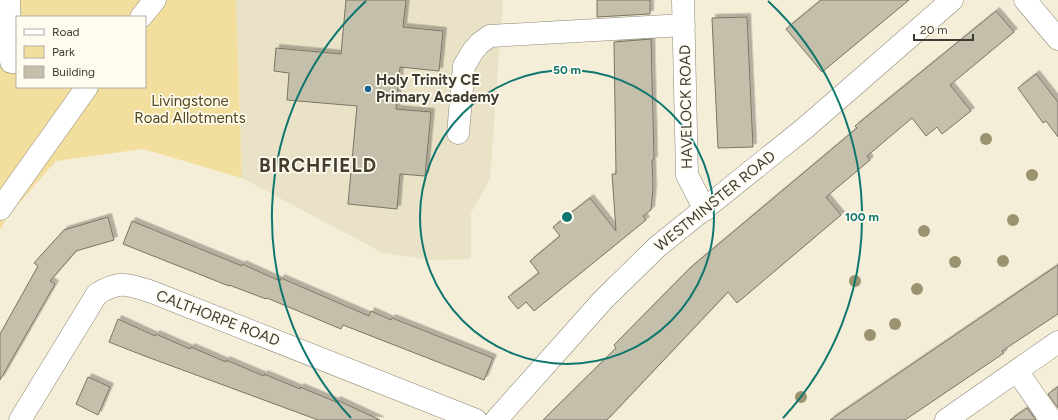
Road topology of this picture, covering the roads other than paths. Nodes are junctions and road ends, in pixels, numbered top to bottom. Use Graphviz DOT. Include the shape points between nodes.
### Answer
graph roads {
  1 [pos="9,0"];
  2 [pos="155,0"];
  3 [pos="683,0"];
  4 [pos="952,0"];
  5 [pos="1025,0"];
  6 [pos="142,16"];
  7 [pos="684,25"];
  8 [pos="1058,39"];
  9 [pos="16,62"];
  10 [pos="86,88"];
  11 [pos="458,133"];
  12 [pos="0,208"];
  13 [pos="705,210"];
  14 [pos="1058,342"];
  15 [pos="1017,371"];
  16 [pos="20,420"];
  17 [pos="476,420"];
  18 [pos="496,420"];
  19 [pos="946,420"];
  20 [pos="1051,420"];
  1 -- 9 [label="street" via="11,62"];
  2 -- 6 [label="street"];
  3 -- 7 [label="street, HAVELOCK ROAD"];
  4 -- 13 [label="street, WESTMINSTER ROAD" via="805,128"];
  5 -- 8 [label="street"];
  7 -- 11 [label="street" via="490,36 473,51 464,66"];
  7 -- 13 [label="street, HAVELOCK ROAD" via="687,175"];
  10 -- 12 [label="street"];
  13 -- 18 [label="street, WESTMINSTER ROAD" via="657,247 603,300"];
  14 -- 15 [label="street"];
  15 -- 19 [label="street"];
  15 -- 20 [label="street"];
  16 -- 17 [label="street, CALTHORPE ROAD" via="97,294 116,285 129,285"];
}
